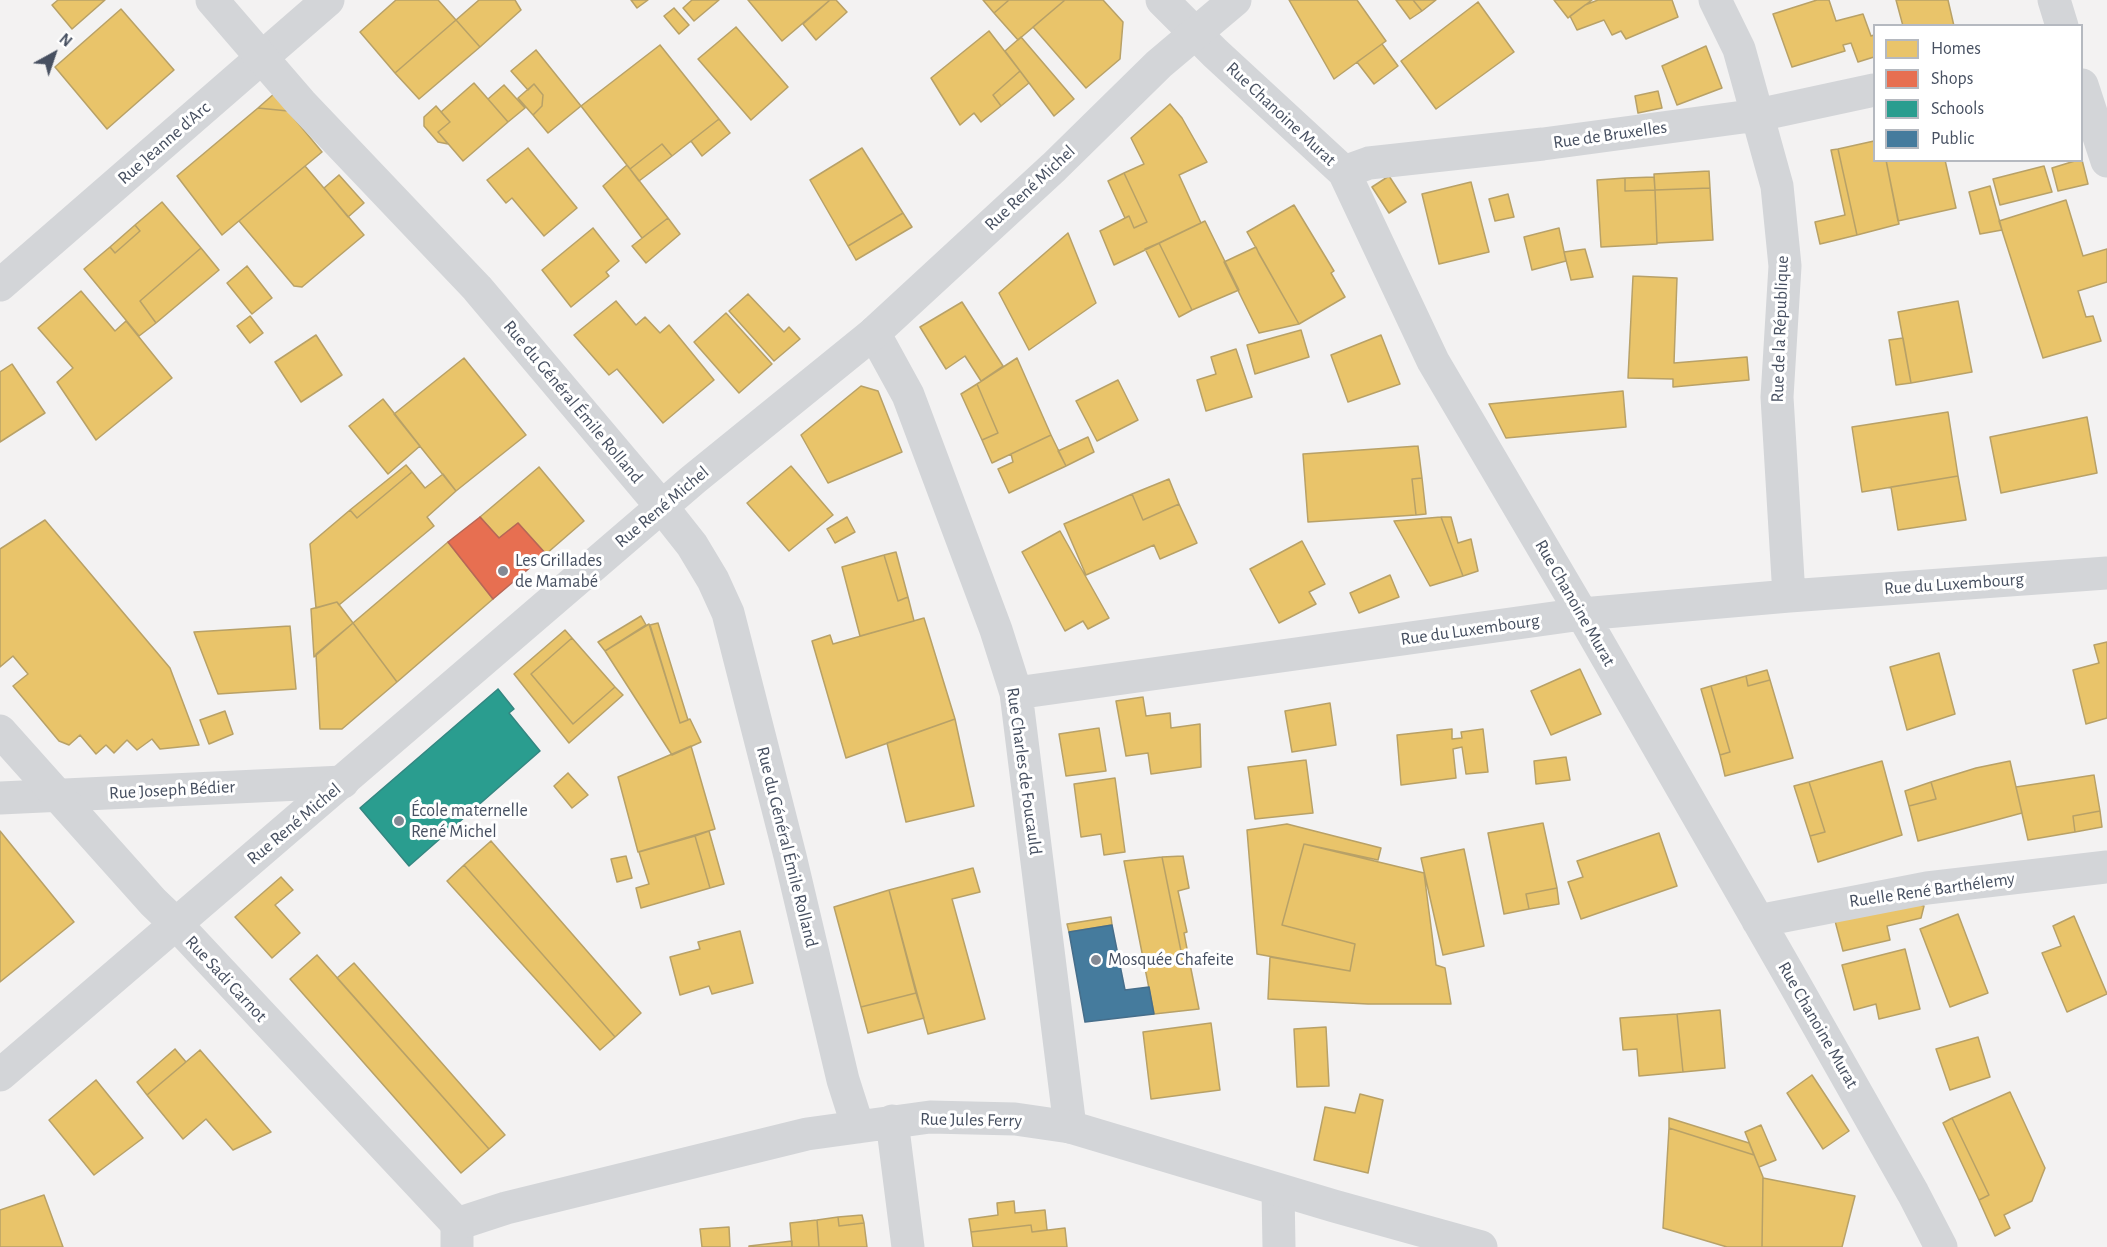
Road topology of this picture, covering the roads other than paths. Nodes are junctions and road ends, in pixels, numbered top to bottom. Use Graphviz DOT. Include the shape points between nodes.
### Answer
graph roads {
  1 [pos="212,0"];
  2 [pos="328,0"];
  3 [pos="1162,0"];
  4 [pos="1234,0"];
  5 [pos="1715,0"];
  6 [pos="2054,0"];
  7 [pos="2061,24"];
  8 [pos="1194,33"];
  9 [pos="262,58"];
  10 [pos="2083,88"];
  11 [pos="1873,90"];
  12 [pos="1758,115"];
  13 [pos="2107,161"];
  14 [pos="1344,172"];
  15 [pos="0,285"];
  16 [pos="874,333"];
  17 [pos="662,507"];
  18 [pos="2107,573"];
  19 [pos="1790,596"];
  20 [pos="1582,614"];
  21 [pos="1016,693"];
  22 [pos="0,730"];
  23 [pos="343,782"];
  24 [pos="56,795"];
  25 [pos="0,798"];
  26 [pos="2107,867"];
  27 [pos="1758,921"];
  28 [pos="177,925"];
  29 [pos="0,1075"];
  30 [pos="892,1121"];
  31 [pos="858,1127"];
  32 [pos="1070,1127"];
  33 [pos="1278,1190"];
  34 [pos="457,1236"];
  35 [pos="908,1247"];
  36 [pos="1279,1247"];
  37 [pos="1481,1247"];
  38 [pos="1941,1247"];
  1 -- 9 [label="street, Rue du Général Émile Rolland"];
  2 -- 9 [label="street, Rue Jeanne d'Arc"];
  3 -- 8 [label="street, Rue Chanoine Murat"];
  4 -- 8 [label="street, Rue René Michel"];
  5 -- 12 [label="street, Rue de la République" via="1739,49"];
  6 -- 7 [label="street"];
  8 -- 14 [label="street, Rue Chanoine Murat"];
  8 -- 16 [label="street, Rue René Michel"];
  9 -- 15 [label="street, Rue Jeanne d'Arc"];
  9 -- 17 [label="street, Rue du Général Émile Rolland" via="477,288"];
  10 -- 13 [label="street"];
  11 -- 12 [label="street, Rue de Bruxelles"];
  12 -- 14 [label="street, Rue de Bruxelles" via="1370,163"];
  12 -- 19 [label="street, Rue de la République" via="1777,186 1785,266 1777,398"];
  14 -- 20 [label="street, Rue Chanoine Murat" via="1432,361"];
  16 -- 17 [label="street, Rue René Michel"];
  16 -- 21 [label="street, Rue Charles de Foucauld" via="908,395"];
  17 -- 23 [label="street, Rue René Michel"];
  17 -- 31 [label="street, Rue du Général Émile Rolland" via="692,545 728,613 843,1080"];
  18 -- 19 [label="street, Rue du Luxembourg"];
  19 -- 20 [label="street, Rue du Luxembourg"];
  20 -- 21 [label="street, Rue du Luxembourg"];
  20 -- 27 [label="street, Rue Chanoine Murat"];
  21 -- 32 [label="street, Rue Charles de Foucauld"];
  22 -- 24 [label="street, Rue Sadi Carnot"];
  23 -- 24 [label="street, Rue Joseph Bédier"];
  23 -- 28 [label="street, Rue René Michel"];
  24 -- 25 [label="street, Rue Joseph Bédier"];
  24 -- 28 [label="street, Rue Sadi Carnot"];
  26 -- 27 [label="street, Ruelle René Barthélemy" via="1927,888"];
  27 -- 38 [label="street, Rue Chanoine Murat"];
  28 -- 29 [label="street, Rue René Michel"];
  28 -- 34 [label="street, Rue Sadi Carnot"];
  30 -- 31 [label="street, Rue Jules Ferry"];
  30 -- 32 [label="street, Rue Jules Ferry" via="930,1117 1015,1119"];
  30 -- 35 [label="street"];
  31 -- 34 [label="street, Rue Jules Ferry" via="807,1134 506,1208"];
  32 -- 33 [label="street, Rue Jules Ferry"];
  33 -- 36 [label="street"];
  33 -- 37 [label="street, Rue Jules Ferry"];
}
